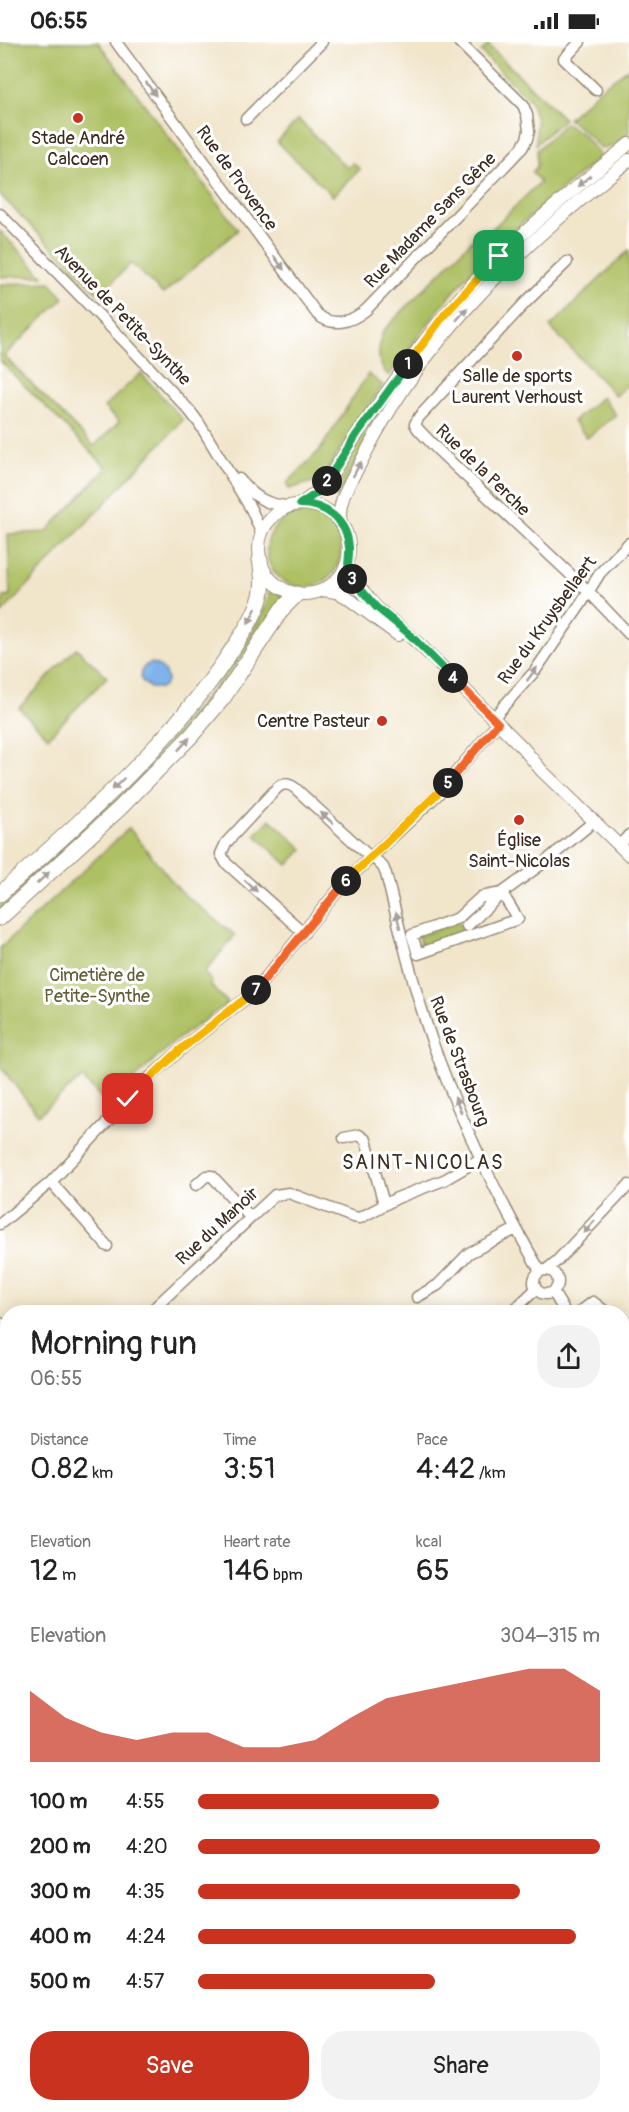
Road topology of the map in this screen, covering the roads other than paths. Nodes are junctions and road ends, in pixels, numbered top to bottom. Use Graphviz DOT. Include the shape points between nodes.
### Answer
graph roads {
  1 [pos="116,42"];
  2 [pos="459,42"];
  3 [pos="580,42"];
  4 [pos="319,43"];
  5 [pos="596,90"];
  6 [pos="246,119"];
  7 [pos="629,144"];
  8 [pos="629,160"];
  9 [pos="0,214"];
  10 [pos="567,262"];
  11 [pos="339,323"];
  12 [pos="213,445"];
  13 [pos="295,505"];
  14 [pos="341,523"];
  15 [pos="262,534"];
  16 [pos="629,543"];
  17 [pos="260,560"];
  18 [pos="347,564"];
  19 [pos="323,590"];
  20 [pos="588,591"];
  21 [pos="297,594"];
  22 [pos="629,634"];
  23 [pos="434,659"];
  24 [pos="496,721"];
  25 [pos="587,827"];
  26 [pos="629,835"];
  27 [pos="620,846"];
  28 [pos="629,855"];
  29 [pos="371,856"];
  30 [pos="501,893"];
  31 [pos="0,894"];
  32 [pos="0,918"];
  33 [pos="458,918"];
  34 [pos="471,930"];
  35 [pos="303,933"];
  36 [pos="409,945"];
  37 [pos="344,1138"];
  38 [pos="480,1159"];
  39 [pos="51,1182"];
  40 [pos="196,1185"];
  41 [pos="629,1185"];
  42 [pos="384,1204"];
  43 [pos="250,1217"];
  44 [pos="0,1224"];
  45 [pos="516,1229"];
  46 [pos="107,1246"];
  47 [pos="543,1271"];
  48 [pos="536,1289"];
  49 [pos="553,1292"];
  50 [pos="417,1297"];
  51 [pos="157,1305"];
  52 [pos="519,1305"];
  53 [pos="561,1305"];
  1 -- 11 [label="street, Rue de Provence, one-way" via="312,308 323,319"];
  2 -- 11 [label="street, Rue Madame Sans Gêne" via="520,101 529,125 527,139 366,310"];
  3 -- 5 [label="street" via="564,59"];
  4 -- 6 [label="street"];
  7 -- 13 [label="main road, one-way" via="521,235 469,286 362,427 325,484 314,496"];
  14 -- 8 [label="main road, one-way" via="341,502 378,429 439,341 523,251"];
  9 -- 12 [label="street, Avenue de Petite-Synthe" via="168,386"];
  10 -- 20 [label="street, Rue de la Perche" via="477,353 415,424"];
  12 -- 13 [label="street, Avenue de Petite-Synthe" via="252,493 271,504"];
  12 -- 15 [label="street, Avenue de Petite-Synthe"];
  13 -- 14 [label="main road" via="322,508"];
  13 -- 15 [label="main road" via="272,518"];
  14 -- 18 [label="main road" via="349,544"];
  15 -- 17 [label="main road"];
  16 -- 20 [label="street, Rue du Kruysbellaert"];
  17 -- 21 [label="main road" via="274,583"];
  17 -- 31 [label="highway, one-way" via="262,591 258,605 201,695 145,757"];
  18 -- 19 [label="main road" via="339,579"];
  18 -- 23 [label="main road" via="367,597"];
  19 -- 21 [label="main road"];
  19 -- 23 [label="main road" via="345,596"];
  20 -- 22 [label="street"];
  24 -- 20 [label="street, Rue du Kruysbellaert, one-way"];
  32 -- 21 [label="highway, one-way" via="120,808 199,728 282,609"];
  23 -- 24 [label="main road"];
  24 -- 27 [label="main road"];
  24 -- 29 [label="street, Rue du Kruysbellaert" via="435,797"];
  25 -- 30 [label="street"];
  26 -- 27 [label="street"];
  27 -- 28 [label="main road"];
  29 -- 35 [label="street, Rue du Kruysbellaert"];
  29 -- 35 [label="street, Rue de Strasbourg, one-way" via="286,784 276,789 226,843 221,854 226,863"];
  36 -- 29 [label="street, Rue de Strasbourg, one-way" via="386,872"];
  30 -- 33 [label="street" via="481,897"];
  30 -- 34 [label="street"];
  30 -- 34 [label="street" via="518,919"];
  33 -- 34 [label="street"];
  33 -- 36 [label="street" via="412,935"];
  34 -- 36 [label="street" via="418,954"];
  35 -- 39 [label="street, Rue du Kruysbellaert" via="254,992 148,1078"];
  38 -- 36 [label="street, Rue de Strasbourg, one-way" via="435,1049 409,970"];
  37 -- 42 [label="street" via="360,1135 366,1140"];
  38 -- 42 [label="street, Rue du Manoir" via="441,1182"];
  38 -- 45 [label="street, Rue de Strasbourg"];
  39 -- 44 [label="street, Rue du Kruysbellaert"];
  39 -- 46 [label="street"];
  40 -- 43 [label="street" via="212,1176"];
  41 -- 47 [label="street, one-way"];
  42 -- 43 [label="street, Rue du Manoir" via="357,1218 282,1193 269,1198"];
  43 -- 51 [label="street, Rue du Manoir"];
  45 -- 47 [label="street, Rue de Strasbourg"];
  45 -- 50 [label="street" via="469,1253 438,1285"];
  47 -- 48 [label="street" via="534,1278"];
  47 -- 49 [label="street" via="552,1272 557,1278"];
  48 -- 49 [label="street" via="544,1294"];
  48 -- 52 [label="street"];
  49 -- 53 [label="street"];
}
